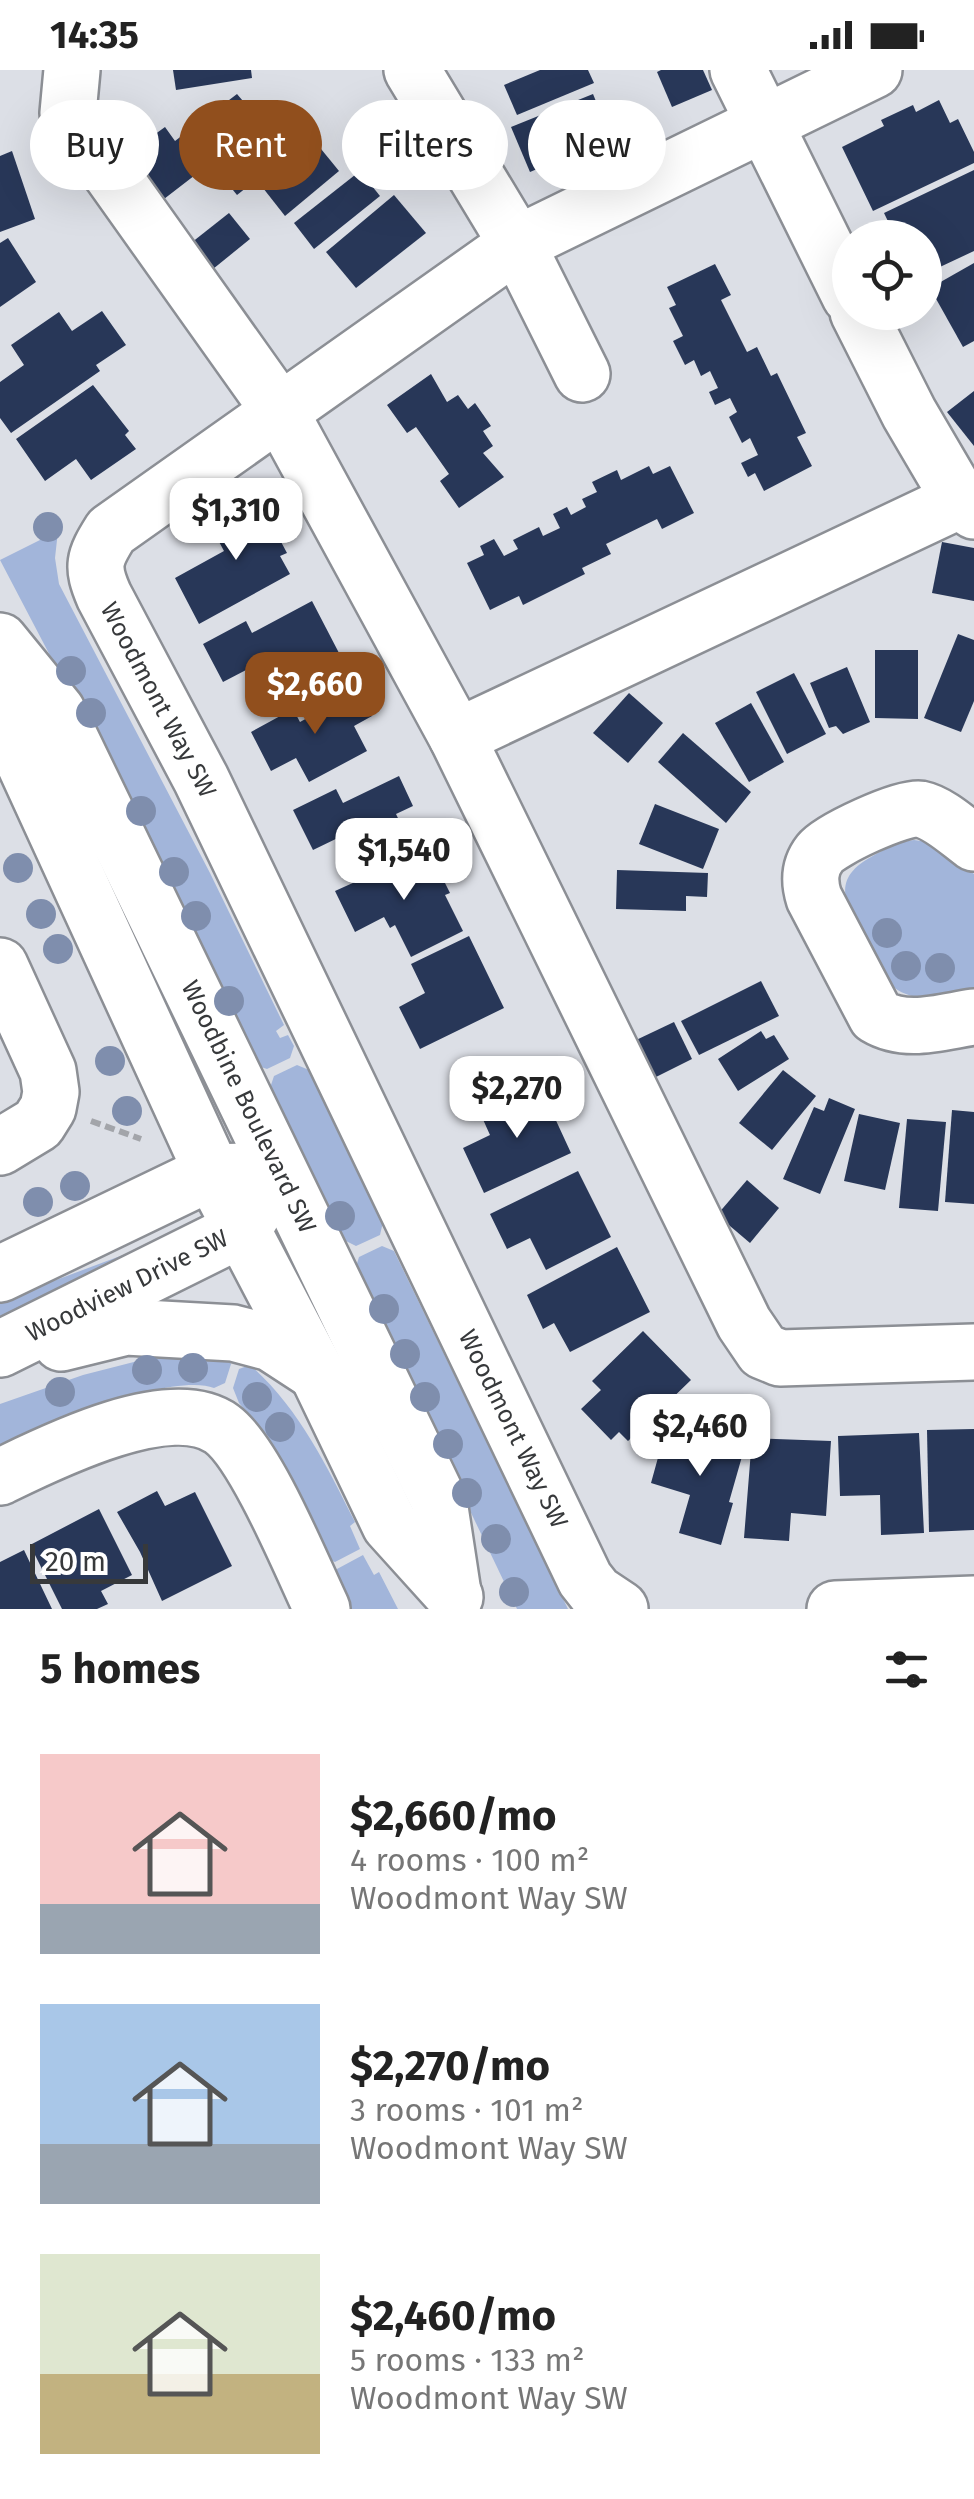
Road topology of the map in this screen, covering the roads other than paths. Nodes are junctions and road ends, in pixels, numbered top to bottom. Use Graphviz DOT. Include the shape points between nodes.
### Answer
graph roads {
  1 [pos="72,70"];
  2 [pos="412,70"];
  3 [pos="738,70"];
  4 [pos="874,70"];
  5 [pos="766,122"];
  6 [pos="516,244"];
  7 [pos="832,259"];
  8 [pos="867,330"];
  9 [pos="582,374"];
  10 [pos="278,410"];
  11 [pos="967,506"];
  12 [pos="0,641"];
  13 [pos="0,698"];
  14 [pos="457,737"];
  15 [pos="974,842"];
  16 [pos="0,966"];
  17 [pos="974,1017"];
  18 [pos="0,1147"];
  19 [pos="279,1170"];
  20 [pos="212,1172"];
  21 [pos="244,1228"];
  22 [pos="0,1274"];
  23 [pos="0,1349"];
  24 [pos="974,1352"];
  25 [pos="0,1359"];
  26 [pos="317,1372"];
  27 [pos="0,1477"];
  28 [pos="457,1601"];
  29 [pos="974,1604"];
  30 [pos="322,1609"];
  31 [pos="620,1609"];
  32 [pos="834,1609"];
  1 -- 10 [label="street" via="68,113"];
  2 -- 6 [label="street"];
  3 -- 5 [label="street"];
  4 -- 5 [label="street, Woodmont Way SW"];
  5 -- 6 [label="street, Woodmont Way SW"];
  5 -- 7 [label="street"];
  6 -- 9 [label="street"];
  6 -- 10 [label="street, Woodmont Way SW"];
  8 -- 11 [label="street"];
  10 -- 14 [label="street"];
  10 -- 31 [label="street, Woodmont Way SW" via="111,530 94,574 201,780 585,1579"];
  11 -- 14 [label="street"];
  12 -- 19 [label="street, Woodbine Boulevard SW" via="57,711"];
  13 -- 20 [label="street, Woodbine Boulevard SW"];
  14 -- 24 [label="street" via="762,1351 780,1358"];
  15 -- 17 [label="street" via="920,809 899,811 822,849 810,883 876,1016 906,1026"];
  16 -- 18 [label="street" via="48,1071 51,1092 38,1124"];
  19 -- 20 [label="street"];
  19 -- 21 [label="street, Woodview Drive SW"];
  19 -- 28 [label="street, Woodbine Boulevard SW" via="439,1501"];
  20 -- 21 [label="street, Woodbine Boulevard SW"];
  20 -- 22 [label="street"];
  21 -- 23 [label="street, Woodview Drive SW"];
  21 -- 26 [label="street, Woodbine Boulevard SW"];
  25 -- 26 [label="street" via="126,1327 234,1333 271,1343"];
  26 -- 28 [label="street, Woodbine Boulevard SW" via="390,1525"];
  27 -- 30 [label="street" via="61,1448 162,1416 204,1418 226,1432 250,1462"];
  29 -- 32 [label="street"];
}
